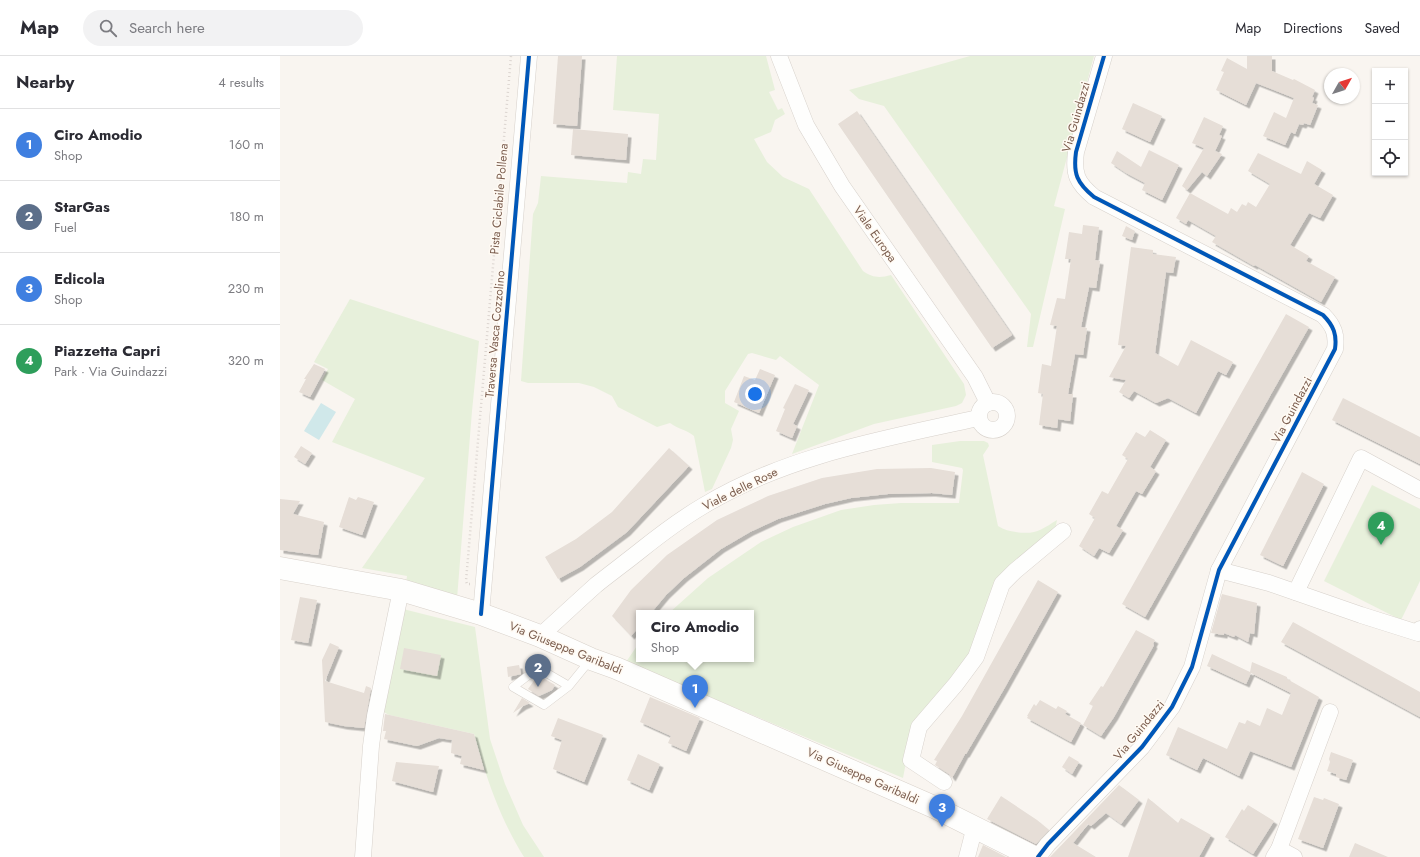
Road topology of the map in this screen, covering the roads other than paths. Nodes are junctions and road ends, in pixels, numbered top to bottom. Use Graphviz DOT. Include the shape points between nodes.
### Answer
graph roads {
  1 [pos="530,56"];
  2 [pos="779,56"];
  3 [pos="1104,56"];
  4 [pos="988,403"];
  5 [pos="978,418"];
  6 [pos="1420,490"];
  7 [pos="1063,531"];
  8 [pos="280,568"];
  9 [pos="1218,570"];
  10 [pos="401,590"];
  11 [pos="1296,592"];
  12 [pos="481,614"];
  13 [pos="1420,629"];
  14 [pos="540,636"];
  15 [pos="591,658"];
  16 [pos="569,686"];
  17 [pos="1330,712"];
  18 [pos="944,782"];
  19 [pos="974,826"];
  20 [pos="1276,853"];
  21 [pos="363,857"];
  22 [pos="967,857"];
  23 [pos="1034,857"];
  24 [pos="1038,857"];
  25 [pos="1294,857"];
  1 -- 12 [label="street, Traversa Vasca Cozzolino"];
  2 -- 4 [label="street, Viale Europa" via="806,125 842,186 975,377"];
  3 -- 9 [label="street, Via Guindazzi" via="1074,165 1077,178 1084,189 1094,197 1323,315 1335,330 1335,350"];
  4 -- 5 [label="street" via="981,409"];
  4 -- 5 [label="street" via="994,402 1003,407 1006,412 1005,423 998,430 988,430"];
  5 -- 14 [label="street, Viale delle Rose" via="820,455 736,488 703,505 675,524 597,585"];
  6 -- 11 [label="street" via="1361,458"];
  7 -- 18 [label="street" via="1002,584 976,657 919,727 911,760"];
  8 -- 10 [label="main road, Via Giuseppe Garibaldi"];
  9 -- 11 [label="street"];
  9 -- 24 [label="street, Via Guindazzi" via="1192,667 1172,707 1142,747"];
  10 -- 12 [label="main road, Via Giuseppe Garibaldi"];
  10 -- 21 [label="street" via="375,716"];
  11 -- 13 [label="street" via="1418,633"];
  12 -- 14 [label="main road, Via Giuseppe Garibaldi"];
  14 -- 15 [label="main road, Via Giuseppe Garibaldi"];
  15 -- 16 [label="lane"];
  15 -- 19 [label="main road, Via Giuseppe Garibaldi"];
  16 -- 16 [label="lane" via="538,668 512,687 544,705"];
  17 -- 20 [label="street"];
  19 -- 22 [label="street"];
  19 -- 23 [label="main road, Via Giuseppe Garibaldi"];
  20 -- 25 [label="street"];
}
